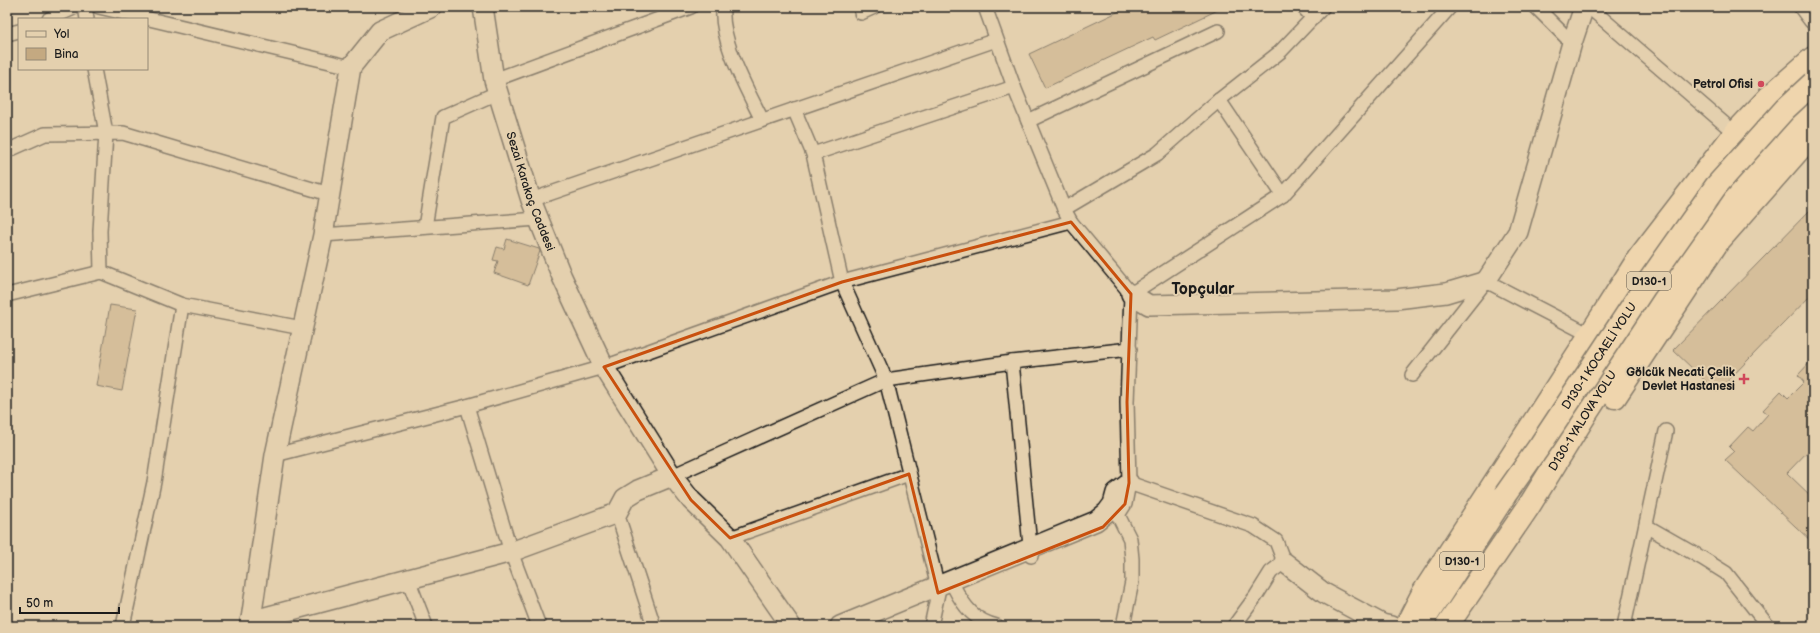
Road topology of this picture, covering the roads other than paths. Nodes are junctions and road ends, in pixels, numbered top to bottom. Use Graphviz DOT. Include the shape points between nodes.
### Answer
graph roads {
  1 [pos="76,7"];
  2 [pos="85,7"];
  3 [pos="99,7"];
  4 [pos="432,7"];
  5 [pos="483,7"];
  6 [pos="691,7"];
  7 [pos="723,7"];
  8 [pos="874,7"];
  9 [pos="986,7"];
  10 [pos="1303,7"];
  11 [pos="1323,7"];
  12 [pos="1450,7"];
  13 [pos="1536,7"];
  14 [pos="1584,7"];
  15 [pos="1590,7"];
  16 [pos="1804,7"];
  17 [pos="861,13"];
  18 [pos="51,18"];
  19 [pos="86,18"];
  20 [pos="145,18"];
  21 [pos="1313,18"];
  22 [pos="148,19"];
  23 [pos="1813,19"];
  24 [pos="18,31"];
  25 [pos="1218,31"];
  26 [pos="7,34"];
  27 [pos="996,40"];
  28 [pos="1572,42"];
  29 [pos="1813,58"];
  30 [pos="351,67"];
  31 [pos="94,70"];
  32 [pos="1813,83"];
  33 [pos="496,86"];
  34 [pos="1014,87"];
  35 [pos="1780,87"];
  36 [pos="1219,100"];
  37 [pos="1813,100"];
  38 [pos="1813,108"];
  39 [pos="794,109"];
  40 [pos="762,120"];
  41 [pos="1028,121"];
  42 [pos="106,133"];
  43 [pos="1734,133"];
  44 [pos="1813,134"];
  45 [pos="7,152"];
  46 [pos="812,154"];
  47 [pos="329,194"];
  48 [pos="1283,195"];
  49 [pos="531,200"];
  50 [pos="1064,209"];
  51 [pos="538,219"];
  52 [pos="1071,222"];
  53 [pos="425,228"];
  54 [pos="323,235"];
  55 [pos="101,272"];
  56 [pos="1486,281"];
  57 [pos="842,282"];
  58 [pos="1131,294"];
  59 [pos="7,295"];
  60 [pos="182,305"];
  61 [pos="302,328"];
  62 [pos="1590,336"];
  63 [pos="1130,349"];
  64 [pos="1012,362"];
  65 [pos="604,367"];
  66 [pos="1412,375"];
  67 [pos="886,380"];
  68 [pos="468,406"];
  69 [pos="1666,431"];
  70 [pos="275,455"];
  71 [pos="909,474"];
  72 [pos="672,476"];
  73 [pos="1129,483"];
  74 [pos="617,514"];
  75 [pos="1118,515"];
  76 [pos="1646,526"];
  77 [pos="730,538"];
  78 [pos="511,552"];
  79 [pos="1031,552"];
  80 [pos="1284,562"];
  81 [pos="1488,568"];
  82 [pos="408,579"];
  83 [pos="943,589"];
  84 [pos="250,623"];
  85 [pos="123,626"];
  86 [pos="426,626"];
  87 [pos="539,626"];
  88 [pos="654,626"];
  89 [pos="791,626"];
  90 [pos="840,626"];
  91 [pos="858,626"];
  92 [pos="931,626"];
  93 [pos="997,626"];
  94 [pos="1123,626"];
  95 [pos="1234,626"];
  96 [pos="1391,626"];
  97 [pos="1406,626"];
  98 [pos="1420,626"];
  99 [pos="1447,626"];
  100 [pos="1624,626"];
  101 [pos="1768,626"];
  1 -- 18 [label="street"];
  2 -- 19 [label="street"];
  3 -- 20 [label="street"];
  4 -- 30 [label="street" via="380,31"];
  5 -- 33 [label="street, Sezai Karakoç Caddesi"];
  6 -- 33 [label="street"];
  7 -- 40 [label="street" via="722,21 736,65"];
  8 -- 17 [label="street"];
  9 -- 27 [label="street"];
  10 -- 21 [label="street"];
  11 -- 21 [label="street"];
  12 -- 48 [label="street"];
  13 -- 28 [label="street"];
  14 -- 28 [label="street"];
  15 -- 43 [label="street"];
  16 -- 23 [label="street"];
  21 -- 36 [label="street" via="1280,52"];
  22 -- 30 [label="street"];
  24 -- 26 [label="street"];
  25 -- 41 [label="street"];
  27 -- 34 [label="street"];
  27 -- 39 [label="street"];
  28 -- 56 [label="street" via="1518,232"];
  29 -- 35 [label="highway"];
  30 -- 47 [label="street"];
  31 -- 42 [label="street"];
  32 -- 98 [label="highway, D130-1 KOCAELİ YOLU / D130-1, bridge" via="1785,109 1716,186 1644,288"];
  33 -- 49 [label="street, Sezai Karakoç Caddesi"];
  33 -- 53 [label="street" via="442,117"];
  34 -- 41 [label="street"];
  34 -- 46 [label="street"];
  35 -- 37 [label="highway" via="1801,88"];
  35 -- 43 [label="highway"];
  36 -- 48 [label="street"];
  36 -- 50 [label="street" via="1157,154"];
  38 -- 81 [label="highway, D130-1 YALOVA YOLU / D130-1" via="1764,158 1701,237"];
  39 -- 40 [label="street"];
  39 -- 46 [label="street"];
  40 -- 49 [label="street"];
  41 -- 50 [label="street"];
  42 -- 45 [label="street" via="45,134"];
  42 -- 47 [label="street" via="123,133"];
  42 -- 55 [label="street" via="100,231"];
  43 -- 62 [label="highway" via="1638,259"];
  44 -- 81 [label="highway" via="1717,243 1529,524"];
  46 -- 57 [label="street"];
  47 -- 54 [label="street"];
  48 -- 58 [label="street"];
  49 -- 51 [label="street, Sezai Karakoç Caddesi"];
  50 -- 52 [label="street"];
  51 -- 53 [label="street"];
  51 -- 65 [label="street, Sezai Karakoç Caddesi"];
  52 -- 57 [label="street"];
  52 -- 58 [label="street"];
  53 -- 54 [label="street"];
  54 -- 61 [label="street"];
  55 -- 59 [label="street"];
  55 -- 60 [label="street"];
  56 -- 58 [label="street" via="1446,293 1396,299 1149,305"];
  56 -- 62 [label="street"];
  56 -- 66 [label="street"];
  57 -- 65 [label="street"];
  57 -- 67 [label="street"];
  58 -- 63 [label="street"];
  60 -- 61 [label="street"];
  60 -- 85 [label="street" via="154,482"];
  61 -- 70 [label="street"];
  62 -- 97 [label="highway" via="1423,593"];
  63 -- 64 [label="street"];
  63 -- 73 [label="street" via="1127,402"];
  64 -- 67 [label="street"];
  64 -- 79 [label="street"];
  65 -- 68 [label="street"];
  65 -- 72 [label="street, Sezai Karakoç Caddesi"];
  67 -- 71 [label="street"];
  67 -- 72 [label="street"];
  68 -- 70 [label="street"];
  68 -- 78 [label="street"];
  69 -- 76 [label="street"];
  70 -- 84 [label="street"];
  71 -- 77 [label="street"];
  71 -- 83 [label="street"];
  72 -- 74 [label="street" via="625,498"];
  72 -- 77 [label="street, Sezai Karakoç Caddesi" via="691,500"];
  73 -- 75 [label="street" via="1125,504"];
  73 -- 79 [label="street" via="1116,493 1113,504 1096,521"];
  73 -- 80 [label="street" via="1253,526 1276,541"];
  74 -- 78 [label="street"];
  74 -- 88 [label="street"];
  75 -- 79 [label="street" via="1103,527"];
  75 -- 94 [label="street" via="1130,539 1132,559 1132,582"];
  76 -- 100 [label="street"];
  76 -- 101 [label="street" via="1726,573"];
  77 -- 89 [label="street, Sezai Karakoç Caddesi"];
  78 -- 82 [label="street"];
  78 -- 87 [label="street"];
  79 -- 83 [label="street"];
  80 -- 95 [label="street" via="1271,572"];
  80 -- 96 [label="street" via="1324,593 1382,624"];
  81 -- 99 [label="highway, D130-1 YALOVA YOLU / D130-1"];
  82 -- 84 [label="street"];
  82 -- 86 [label="street"];
  83 -- 90 [label="street"];
  83 -- 91 [label="street"];
  83 -- 92 [label="street"];
  83 -- 93 [label="street" via="976,617"];
}
